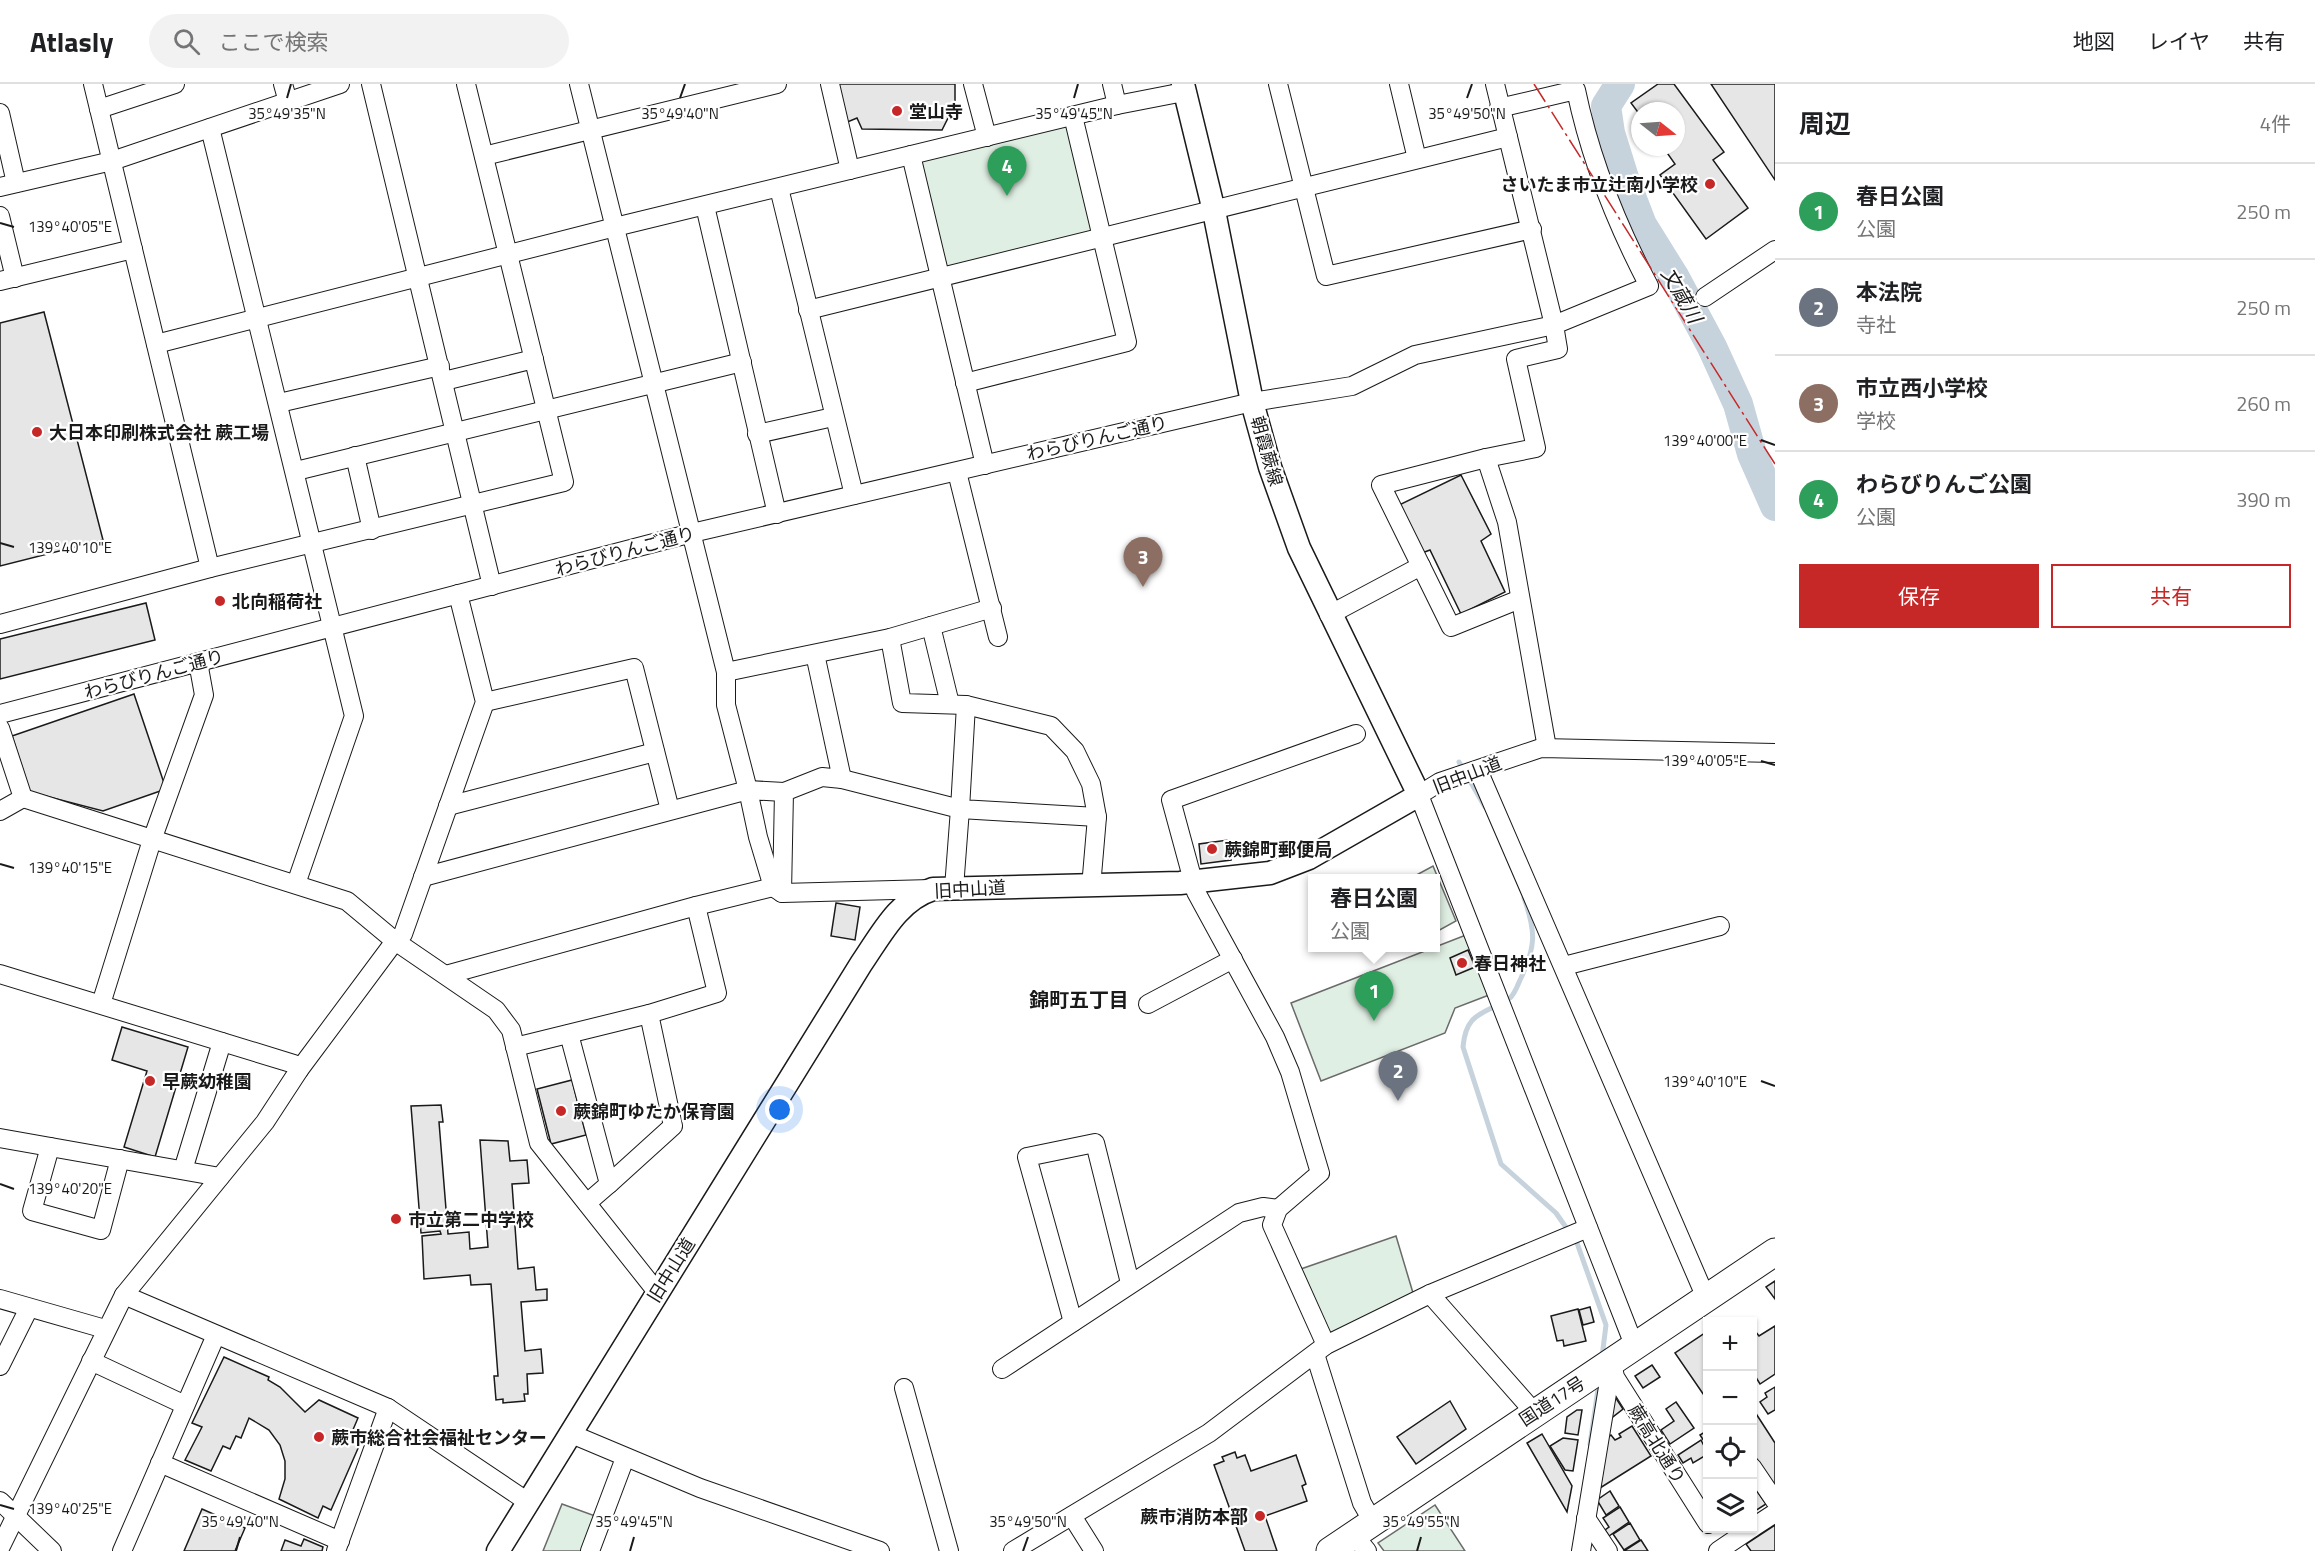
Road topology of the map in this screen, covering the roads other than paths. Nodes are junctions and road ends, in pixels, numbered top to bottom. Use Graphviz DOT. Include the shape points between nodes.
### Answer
graph roads {
  1 [pos="93,84"];
  2 [pos="175,84"];
  3 [pos="283,84"];
  4 [pos="340,84"];
  5 [pos="371,84"];
  6 [pos="466,84"];
  7 [pos="579,84"];
  8 [pos="777,84"];
  9 [pos="830,84"];
  10 [pos="973,84"];
  11 [pos="1112,84"];
  12 [pos="1278,84"];
  13 [pos="1400,84"];
  14 [pos="1495,84"];
  15 [pos="1184,88"];
  16 [pos="722,91"];
  17 [pos="288,102"];
  18 [pos="1117,105"];
  19 [pos="1499,108"];
  20 [pos="99,109"];
  21 [pos="0,113"];
  22 [pos="1073,116"];
  23 [pos="210,128"];
  24 [pos="590,129"];
  25 [pos="1508,136"];
  26 [pos="987,137"];
  27 [pos="911,155"];
  28 [pos="484,156"];
  29 [pos="1417,159"];
  30 [pos="112,161"];
  31 [pos="850,170"];
  32 [pos="8,185"];
  33 [pos="779,188"];
  34 [pos="1303,188"];
  35 [pos="705,206"];
  36 [pos="1214,211"];
  37 [pos="0,216"];
  38 [pos="615,227"];
  39 [pos="1532,229"];
  40 [pos="1103,237"];
  41 [pos="133,249"];
  42 [pos="1775,250"];
  43 [pos="508,254"];
  44 [pos="938,275"];
  45 [pos="419,277"];
  46 [pos="8,280"];
  47 [pos="1705,297"];
  48 [pos="808,310"];
  49 [pos="258,318"];
  50 [pos="1554,325"];
  51 [pos="156,344"];
  52 [pos="534,359"];
  53 [pos="742,362"];
  54 [pos="442,374"];
  55 [pos="654,383"];
  56 [pos="965,383"];
  57 [pos="1252,402"];
  58 [pos="279,403"];
  59 [pos="546,410"];
  60 [pos="833,417"];
  61 [pos="456,432"];
  62 [pos="757,434"];
  63 [pos="355,456"];
  64 [pos="1485,458"];
  65 [pos="986,465"];
  66 [pos="296,471"];
  67 [pos="957,472"];
  68 [pos="854,495"];
  69 [pos="473,505"];
  70 [pos="777,514"];
  71 [pos="372,530"];
  72 [pos="692,533"];
  73 [pos="313,545"];
  74 [pos="1421,566"];
  75 [pos="210,568"];
  76 [pos="492,586"];
  77 [pos="458,594"];
  78 [pos="1520,598"];
  79 [pos="992,608"];
  80 [pos="1329,615"];
  81 [pos="0,624"];
  82 [pos="931,626"];
  83 [pos="334,627"];
  84 [pos="998,637"];
  85 [pos="890,638"];
  86 [pos="815,654"];
  87 [pos="198,662"];
  88 [pos="726,672"];
  89 [pos="485,702"];
  90 [pos="958,705"];
  91 [pos="0,714"];
  92 [pos="0,728"];
  93 [pos="1356,734"];
  94 [pos="1546,748"];
  95 [pos="656,752"];
  96 [pos="1775,753"];
  97 [pos="1478,770"];
  98 [pos="842,779"];
  99 [pos="748,790"];
  100 [pos="784,792"];
  101 [pos="1419,795"];
  102 [pos="23,798"];
  103 [pos="448,806"];
  104 [pos="960,809"];
  105 [pos="670,810"];
  106 [pos="0,811"];
  107 [pos="1097,817"];
  108 [pos="152,840"];
  109 [pos="423,877"];
  110 [pos="1193,882"];
  111 [pos="296,884"];
  112 [pos="1090,887"];
  113 [pos="943,889"];
  114 [pos="778,890"];
  115 [pos="696,906"];
  116 [pos="1720,926"];
  117 [pos="395,941"];
  118 [pos="1233,959"];
  119 [pos="1564,966"];
  120 [pos="446,975"];
  121 [pos="1,977"];
  122 [pos="100,1004"];
  123 [pos="1148,1004"];
  124 [pos="649,1014"];
  125 [pos="569,1034"];
  126 [pos="222,1042"];
  127 [pos="515,1047"];
  128 [pos="299,1070"];
  129 [pos="0,1138"];
  130 [pos="50,1147"];
  131 [pos="120,1159"];
  132 [pos="183,1170"];
  133 [pos="220,1177"];
  134 [pos="609,1184"];
  135 [pos="587,1203"];
  136 [pos="1278,1209"];
  137 [pos="1577,1232"];
  138 [pos="1775,1252"];
  139 [pos="1130,1283"];
  140 [pos="657,1292"];
  141 [pos="1430,1294"];
  142 [pos="124,1295"];
  143 [pos="1706,1298"];
  144 [pos="0,1299"];
  145 [pos="29,1308"];
  146 [pos="1073,1322"];
  147 [pos="105,1329"];
  148 [pos="216,1335"];
  149 [pos="1634,1346"];
  150 [pos="1321,1349"];
  151 [pos="91,1361"];
  152 [pos="0,1366"];
  153 [pos="1604,1367"];
  154 [pos="1002,1369"];
  155 [pos="904,1388"];
  156 [pos="185,1405"];
  157 [pos="388,1408"];
  158 [pos="1534,1412"];
  159 [pos="569,1434"];
  160 [pos="625,1458"];
  161 [pos="160,1463"];
  162 [pos="1757,1474"];
  163 [pos="0,1501"];
  164 [pos="1775,1501"];
  165 [pos="528,1502"];
  166 [pos="1775,1514"];
  167 [pos="15,1515"];
  168 [pos="1072,1516"];
  169 [pos="1586,1518"];
  170 [pos="1703,1518"];
  171 [pos="1757,1525"];
  172 [pos="1713,1533"];
  173 [pos="1745,1533"];
  174 [pos="1365,1536"];
  175 [pos="338,1546"];
  176 [pos="0,1548"];
  177 [pos="1722,1550"];
  178 [pos="52,1551"];
  179 [pos="122,1551"];
  180 [pos="498,1551"];
  181 [pos="590,1551"];
  182 [pos="880,1551"];
  183 [pos="949,1551"];
  184 [pos="1013,1551"];
  185 [pos="1094,1551"];
  186 [pos="1330,1551"];
  187 [pos="1581,1551"];
  188 [pos="1608,1551"];
  1 -- 20 [label="street"];
  2 -- 20 [label="street"];
  3 -- 17 [label="street"];
  4 -- 17 [label="street"];
  5 -- 45 [label="street"];
  6 -- 28 [label="street"];
  7 -- 24 [label="street"];
  8 -- 16 [label="street"];
  9 -- 31 [label="street"];
  10 -- 26 [label="street"];
  11 -- 18 [label="street"];
  12 -- 34 [label="street"];
  13 -- 29 [label="street"];
  14 -- 19 [label="street"];
  15 -- 18 [label="street"];
  15 -- 36 [label="main road, 朝霞蕨線"];
  16 -- 24 [label="street"];
  17 -- 23 [label="street"];
  18 -- 22 [label="street"];
  19 -- 25 [label="street"];
  19 -- 50 [label="street, わらびりんご通り" via="1576,90 1585,134 1633,256 1649,286"];
  20 -- 30 [label="street"];
  21 -- 32 [label="street"];
  22 -- 26 [label="street"];
  22 -- 40 [label="street"];
  23 -- 30 [label="street"];
  23 -- 49 [label="street"];
  24 -- 28 [label="street"];
  24 -- 38 [label="street"];
  25 -- 29 [label="street"];
  25 -- 39 [label="street"];
  26 -- 27 [label="street"];
  27 -- 31 [label="street"];
  27 -- 44 [label="street"];
  28 -- 43 [label="street"];
  29 -- 34 [label="street"];
  30 -- 32 [label="street"];
  30 -- 41 [label="street"];
  31 -- 33 [label="street"];
  33 -- 35 [label="street"];
  33 -- 48 [label="street"];
  34 -- 36 [label="street"];
  34 -- 39 [label="street" via="1326,276"];
  35 -- 38 [label="street"];
  35 -- 53 [label="street"];
  36 -- 40 [label="street"];
  36 -- 57 [label="main road, 朝霞蕨線"];
  37 -- 46 [label="street"];
  38 -- 43 [label="street"];
  38 -- 55 [label="street"];
  39 -- 50 [label="street"];
  40 -- 44 [label="street"];
  40 -- 56 [label="street" via="1127,342"];
  41 -- 46 [label="street"];
  41 -- 51 [label="street"];
  42 -- 47 [label="street"];
  43 -- 45 [label="street"];
  43 -- 52 [label="street"];
  44 -- 48 [label="street"];
  44 -- 56 [label="street"];
  45 -- 49 [label="street"];
  45 -- 54 [label="street"];
  48 -- 60 [label="street"];
  49 -- 51 [label="street"];
  49 -- 58 [label="street"];
  50 -- 57 [label="street, わらびりんご通り" via="1415,355 1352,386"];
  50 -- 64 [label="street" via="1558,348 1516,358 1536,448"];
  51 -- 75 [label="street"];
  52 -- 54 [label="street"];
  52 -- 59 [label="street"];
  53 -- 55 [label="street"];
  53 -- 62 [label="street"];
  54 -- 58 [label="street"];
  54 -- 61 [label="street"];
  55 -- 59 [label="street"];
  55 -- 72 [label="street"];
  56 -- 65 [label="street"];
  57 -- 65 [label="street, わらびりんご通り"];
  57 -- 80 [label="main road, 朝霞蕨線" via="1299,548"];
  58 -- 66 [label="street"];
  59 -- 61 [label="street"];
  59 -- 69 [label="street" via="564,482"];
  60 -- 62 [label="street"];
  60 -- 68 [label="street"];
  61 -- 63 [label="street"];
  61 -- 69 [label="street"];
  62 -- 70 [label="street"];
  63 -- 66 [label="street"];
  63 -- 71 [label="street"];
  64 -- 74 [label="street" via="1381,485"];
  64 -- 78 [label="street" via="1507,522"];
  65 -- 67 [label="street, わらびりんご通り"];
  66 -- 73 [label="street"];
  67 -- 68 [label="street, わらびりんご通り"];
  67 -- 79 [label="street"];
  68 -- 70 [label="street, わらびりんご通り"];
  69 -- 71 [label="street"];
  69 -- 76 [label="street"];
  70 -- 72 [label="street, わらびりんご通り"];
  71 -- 73 [label="street"];
  72 -- 76 [label="street, わらびりんご通り"];
  72 -- 88 [label="street"];
  73 -- 75 [label="street"];
  73 -- 83 [label="street"];
  74 -- 78 [label="street" via="1451,627"];
  74 -- 80 [label="street"];
  75 -- 81 [label="street"];
  76 -- 77 [label="street, わらびりんご通り"];
  77 -- 83 [label="street, わらびりんご通り"];
  77 -- 89 [label="street"];
  78 -- 94 [label="street"];
  79 -- 82 [label="street"];
  79 -- 84 [label="street"];
  80 -- 101 [label="main road, 朝霞蕨線"];
  82 -- 85 [label="street"];
  82 -- 90 [label="street"];
  83 -- 87 [label="street, わらびりんご通り"];
  83 -- 111 [label="street" via="354,716"];
  85 -- 86 [label="street"];
  85 -- 90 [label="street" via="902,703"];
  86 -- 88 [label="street"];
  86 -- 98 [label="street"];
  87 -- 91 [label="street, わらびりんご通り"];
  87 -- 108 [label="street" via="204,695"];
  88 -- 99 [label="street" via="726,705"];
  89 -- 95 [label="street" via="634,668"];
  89 -- 103 [label="street"];
  90 -- 104 [label="street"];
  90 -- 107 [label="street" via="1051,726 1075,751 1091,784"];
  92 -- 102 [label="street"];
  93 -- 110 [label="street" via="1171,800"];
  94 -- 96 [label="street, 旧中山道"];
  94 -- 97 [label="street, 旧中山道"];
  95 -- 103 [label="street"];
  95 -- 105 [label="street"];
  97 -- 101 [label="street, 旧中山道" via="1440,782"];
  97 -- 119 [label="street"];
  98 -- 100 [label="street" via="822,777"];
  98 -- 104 [label="street"];
  99 -- 100 [label="street"];
  99 -- 105 [label="street"];
  99 -- 114 [label="street" via="758,837"];
  100 -- 114 [label="street"];
  101 -- 110 [label="main road, 旧中山道" via="1292,865 1270,873"];
  101 -- 137 [label="street" via="1496,990"];
  102 -- 106 [label="street"];
  102 -- 108 [label="street"];
  103 -- 109 [label="street"];
  104 -- 107 [label="street"];
  104 -- 113 [label="street"];
  105 -- 109 [label="street"];
  107 -- 112 [label="street"];
  108 -- 111 [label="street"];
  108 -- 122 [label="street"];
  109 -- 117 [label="street" via="403,934"];
  110 -- 112 [label="main road, 旧中山道"];
  110 -- 118 [label="street"];
  111 -- 117 [label="street" via="347,901"];
  112 -- 113 [label="main road, 旧中山道"];
  113 -- 114 [label="street"];
  113 -- 140 [label="main road, 旧中山道" via="918,894 905,904 861,964"];
  114 -- 115 [label="street"];
  115 -- 120 [label="street"];
  115 -- 124 [label="street" via="717,993"];
  116 -- 119 [label="street"];
  117 -- 120 [label="street"];
  117 -- 128 [label="street"];
  118 -- 123 [label="street"];
  118 -- 136 [label="street" via="1287,1064 1320,1173"];
  119 -- 143 [label="street"];
  120 -- 127 [label="street" via="496,1010 511,1030"];
  121 -- 122 [label="street"];
  122 -- 126 [label="street"];
  124 -- 125 [label="street"];
  124 -- 134 [label="street" via="674,1126"];
  125 -- 127 [label="street"];
  125 -- 134 [label="street"];
  126 -- 128 [label="street" via="294,1064"];
  126 -- 132 [label="street"];
  127 -- 135 [label="street" via="539,1143"];
  128 -- 133 [label="street" via="265,1122"];
  129 -- 130 [label="street"];
  130 -- 131 [label="street"];
  130 -- 131 [label="street" via="32,1211 102,1230"];
  131 -- 132 [label="street"];
  132 -- 133 [label="street"];
  133 -- 142 [label="street"];
  134 -- 135 [label="street"];
  135 -- 140 [label="street"];
  136 -- 139 [label="street" via="1263,1207 1239,1214"];
  136 -- 150 [label="street" via="1272,1225"];
  137 -- 141 [label="street"];
  137 -- 149 [label="street"];
  138 -- 143 [label="highway, 国道17号"];
  139 -- 146 [label="street"];
  139 -- 146 [label="street" via="1095,1143 1027,1157"];
  140 -- 159 [label="main road, 旧中山道"];
  141 -- 150 [label="street"];
  141 -- 158 [label="street"];
  142 -- 147 [label="street"];
  142 -- 148 [label="street"];
  143 -- 149 [label="highway, 国道17号"];
  144 -- 145 [label="street"];
  145 -- 147 [label="street"];
  145 -- 152 [label="street"];
  146 -- 154 [label="street"];
  147 -- 151 [label="street"];
  148 -- 156 [label="street"];
  148 -- 157 [label="street"];
  149 -- 153 [label="highway, 国道17号"];
  150 -- 168 [label="street" via="1209,1432"];
  150 -- 174 [label="street" via="1362,1503"];
  151 -- 156 [label="street"];
  151 -- 167 [label="street"];
  153 -- 158 [label="highway, 国道17号"];
  153 -- 169 [label="street"];
  153 -- 170 [label="street, 蕨高北通り" via="1615,1377"];
  155 -- 183 [label="street"];
  156 -- 161 [label="street"];
  157 -- 165 [label="street"];
  157 -- 175 [label="street"];
  158 -- 174 [label="highway, 国道17号"];
  159 -- 160 [label="street"];
  159 -- 165 [label="main road, 旧中山道"];
  160 -- 181 [label="street"];
  160 -- 182 [label="street"];
  161 -- 175 [label="street"];
  161 -- 179 [label="street"];
  162 -- 164 [label="street"];
  163 -- 167 [label="street"];
  165 -- 180 [label="main road, 旧中山道"];
  166 -- 171 [label="street"];
  167 -- 176 [label="street"];
  167 -- 178 [label="street"];
  168 -- 184 [label="street"];
  168 -- 185 [label="street"];
  169 -- 187 [label="street"];
  169 -- 188 [label="street"];
  172 -- 177 [label="street"];
  173 -- 177 [label="street"];
  174 -- 186 [label="highway, 国道17号"];
}
